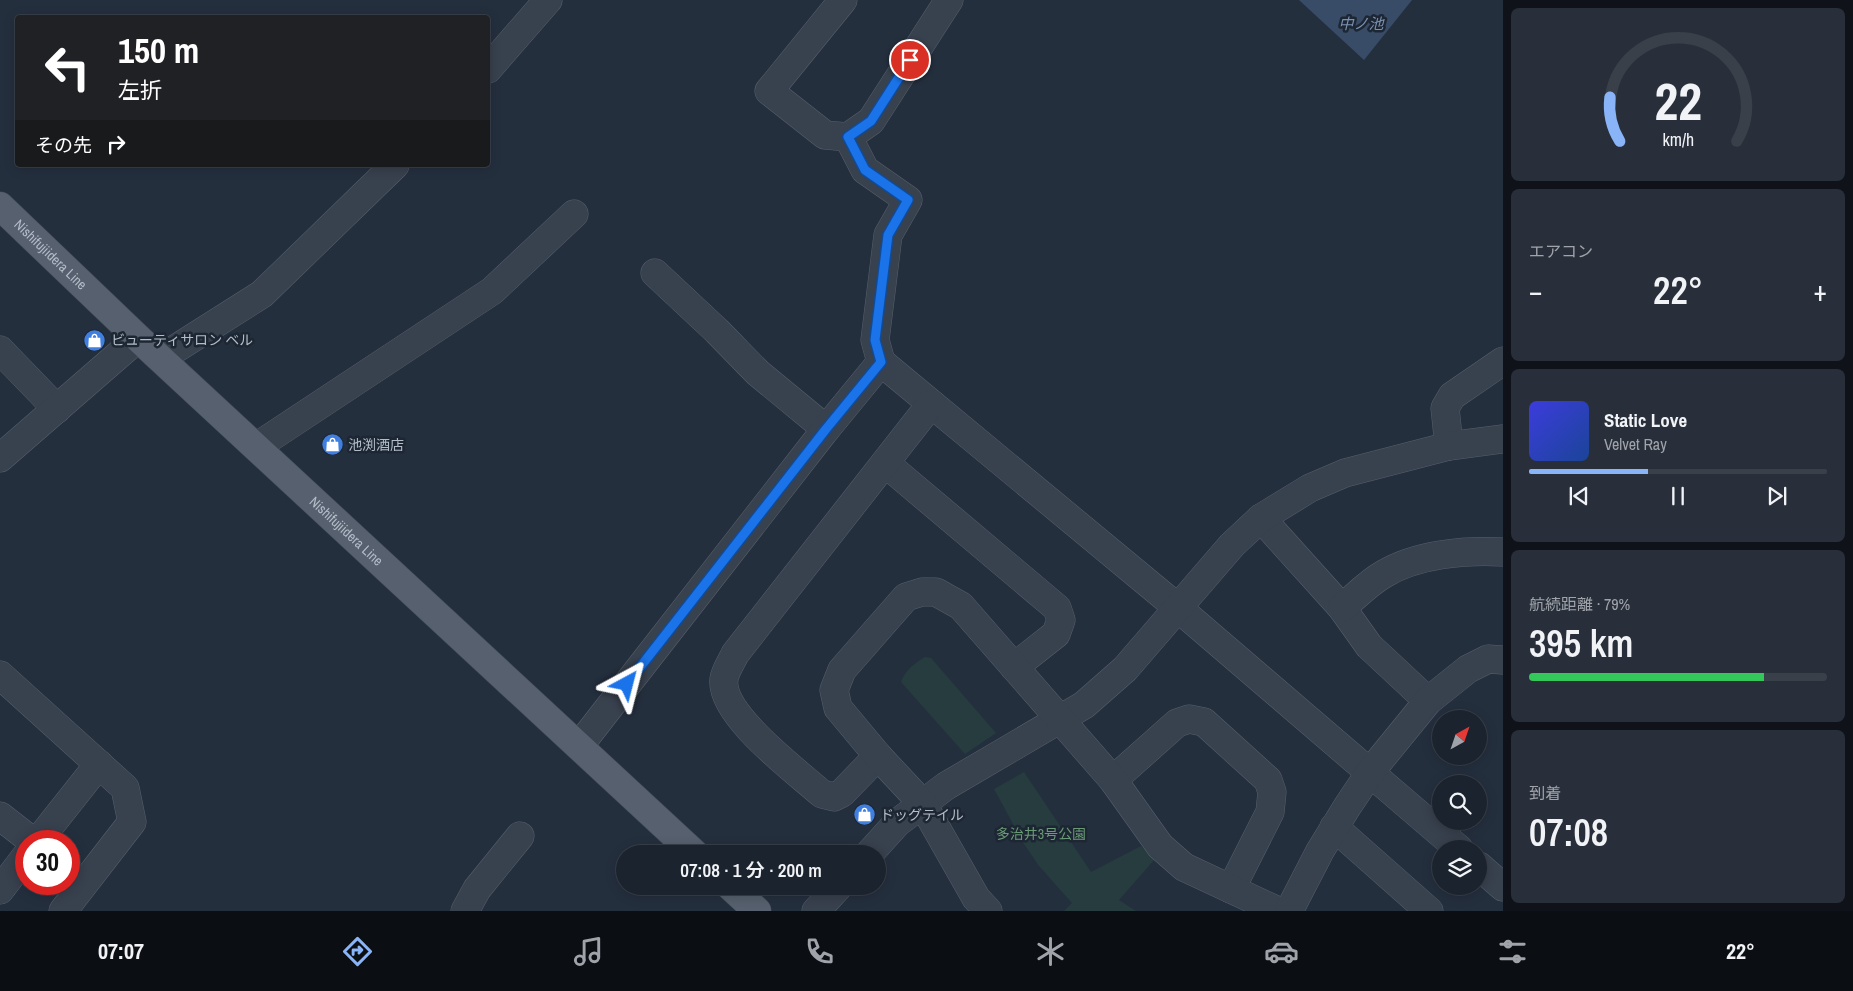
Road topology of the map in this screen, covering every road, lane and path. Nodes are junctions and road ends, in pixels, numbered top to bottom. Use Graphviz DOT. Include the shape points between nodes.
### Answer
graph roads {
  1 [pos="548,0"];
  2 [pos="843,0"];
  3 [pos="949,0"];
  4 [pos="490,67"];
  5 [pos="848,137"];
  6 [pos="393,167"];
  7 [pos="2,211"];
  8 [pos="574,214"];
  9 [pos="655,273"];
  10 [pos="138,338"];
  11 [pos="0,350"];
  12 [pos="161,358"];
  13 [pos="1503,361"];
  14 [pos="881,362"];
  15 [pos="931,404"];
  16 [pos="57,409"];
  17 [pos="826,429"];
  18 [pos="1503,439"];
  19 [pos="1450,446"];
  20 [pos="256,447"];
  21 [pos="0,458"];
  22 [pos="885,463"];
  23 [pos="1261,518"];
  24 [pos="1503,552"];
  25 [pos="1178,608"];
  26 [pos="1342,608"];
  27 [pos="1503,660"];
  28 [pos="1014,667"];
  29 [pos="1,679"];
  30 [pos="1428,701"];
  31 [pos="1061,718"];
  32 [pos="579,746"];
  33 [pos="878,756"];
  34 [pos="99,764"];
  35 [pos="1371,771"];
  36 [pos="1113,780"];
  37 [pos="922,803"];
  38 [pos="0,816"];
  39 [pos="1334,828"];
  40 [pos="18,830"];
  41 [pos="47,830"];
  42 [pos="520,836"];
  43 [pos="1449,840"];
  44 [pos="685,845"];
  45 [pos="877,845"];
  46 [pos="15,870"];
  47 [pos="1487,873"];
  48 [pos="1503,887"];
  49 [pos="1231,889"];
  50 [pos="0,890"];
  51 [pos="740,895"];
  52 [pos="831,895"];
  53 [pos="63,911"];
  54 [pos="465,911"];
  55 [pos="757,911"];
  56 [pos="816,911"];
  57 [pos="988,911"];
  58 [pos="1278,911"];
  59 [pos="1289,911"];
  60 [pos="1429,911"];
  1 -- 4 [label="street"];
  2 -- 5 [label="street" via="764,98 825,134"];
  3 -- 5 [label="street" via="871,121"];
  5 -- 14 [label="street" via="865,170 908,200 888,235 875,340"];
  6 -- 12 [label="street" via="262,294"];
  7 -- 10 [label="main road, Nishifujiidera Line"];
  8 -- 20 [label="street" via="492,291"];
  9 -- 17 [label="street" via="758,373"];
  10 -- 12 [label="main road, Nishifujiidera Line"];
  10 -- 16 [label="street"];
  11 -- 16 [label="street"];
  12 -- 20 [label="main road, Nishifujiidera Line"];
  13 -- 19 [label="street" via="1452,396 1445,408"];
  14 -- 15 [label="street"];
  14 -- 17 [label="street"];
  15 -- 22 [label="street"];
  15 -- 25 [label="street"];
  16 -- 21 [label="street"];
  17 -- 32 [label="street"];
  18 -- 19 [label="street"];
  19 -- 23 [label="street" via="1345,473 1310,488"];
  20 -- 32 [label="main road, Nishifujiidera Line"];
  22 -- 28 [label="street" via="1057,608 1061,620 1056,634"];
  22 -- 33 [label="street" via="735,654 724,679 729,702 740,721 822,794 834,797 842,793"];
  23 -- 25 [label="street" via="1232,545"];
  23 -- 26 [label="street"];
  24 -- 26 [label="street" via="1460,553 1396,568 1382,575"];
  25 -- 31 [label="street" via="1124,669 1084,705"];
  25 -- 35 [label="street"];
  26 -- 30 [label="street" via="1369,646"];
  27 -- 30 [label="street" via="1488,659 1468,669"];
  28 -- 31 [label="street"];
  28 -- 33 [label="street" via="961,606 950,598 936,592 906,597 842,670 834,690 838,708"];
  29 -- 34 [label="street"];
  30 -- 35 [label="street"];
  31 -- 36 [label="street"];
  31 -- 37 [label="street"];
  32 -- 44 [label="main road, Nishifujiidera Line"];
  33 -- 37 [label="street"];
  34 -- 41 [label="street"];
  34 -- 53 [label="street" via="125,788 132,822"];
  35 -- 39 [label="street"];
  35 -- 43 [label="street"];
  36 -- 49 [label="street" via="1160,846 1184,867"];
  36 -- 49 [label="street" via="1177,723 1189,719 1204,722 1268,780 1272,792 1270,812"];
  37 -- 45 [label="street"];
  37 -- 57 [label="street" via="976,898"];
  38 -- 40 [label="street"];
  39 -- 59 [label="street"];
  39 -- 60 [label="street"];
  42 -- 54 [label="street" via="477,889"];
  46 -- 50 [label="street"];
  47 -- 48 [label="street"];
  49 -- 58 [label="street"];
  51 -- 55 [label="main road"];
  52 -- 56 [label="street"];
}
